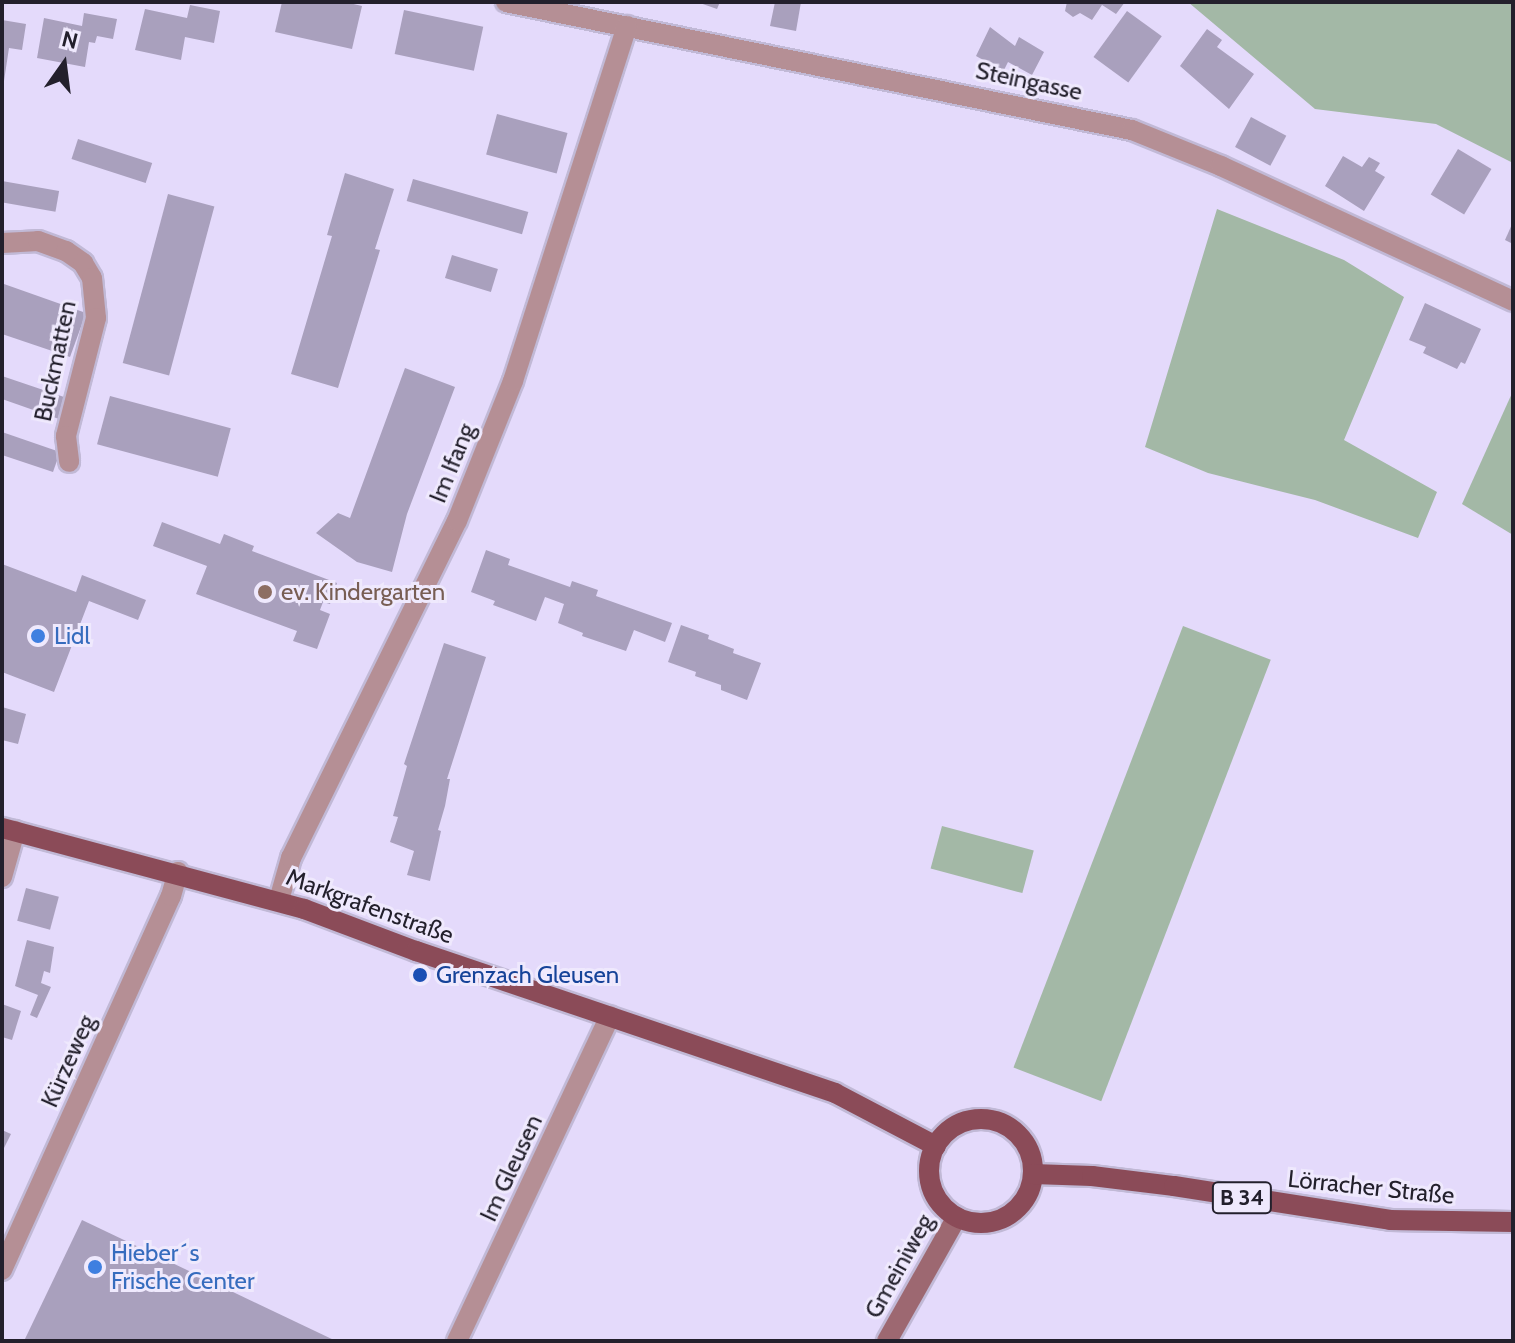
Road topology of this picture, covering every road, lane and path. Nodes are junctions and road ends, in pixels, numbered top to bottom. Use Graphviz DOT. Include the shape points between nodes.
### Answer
graph roads {
  1 [pos="506,2"];
  2 [pos="627,26"];
  3 [pos="2,243"];
  4 [pos="1513,301"];
  5 [pos="69,462"];
  6 [pos="8,830"];
  7 [pos="178,872"];
  8 [pos="2,877"];
  9 [pos="279,900"];
  10 [pos="610,1016"];
  11 [pos="936,1146"];
  12 [pos="1033,1174"];
  13 [pos="957,1217"];
  14 [pos="1513,1222"];
  15 [pos="2,1270"];
  16 [pos="457,1341"];
  17 [pos="887,1341"];
  1 -- 2 [label="street, Steingasse"];
  2 -- 4 [label="street, Steingasse" via="1132,130"];
  2 -- 9 [label="street, Im Ifang" via="527,341 468,493 291,858"];
  3 -- 5 [label="street, Buckmatten" via="38,241 66,251 92,278 96,318 66,436"];
  6 -- 7 [label="main road, Markgrafenstraße"];
  6 -- 8 [label="street"];
  7 -- 9 [label="main road, Markgrafenstraße"];
  7 -- 15 [label="street, Kürzeweg"];
  9 -- 10 [label="main road, Markgrafenstraße"];
  10 -- 11 [label="main road, Markgrafenstraße" via="835,1093"];
  10 -- 16 [label="street, Im Gleusen"];
  11 -- 12 [label="main road" via="958,1125 973,1120 1003,1124 1026,1145"];
  11 -- 13 [label="main road" via="930,1161 934,1193"];
  12 -- 13 [label="main road" via="1026,1199 1007,1216 982,1223"];
  12 -- 14 [label="main road, Lörracher Straße / B 34" via="1160,1185 1390,1220"];
  13 -- 17 [label="street, Gmeiniweg"];
}
